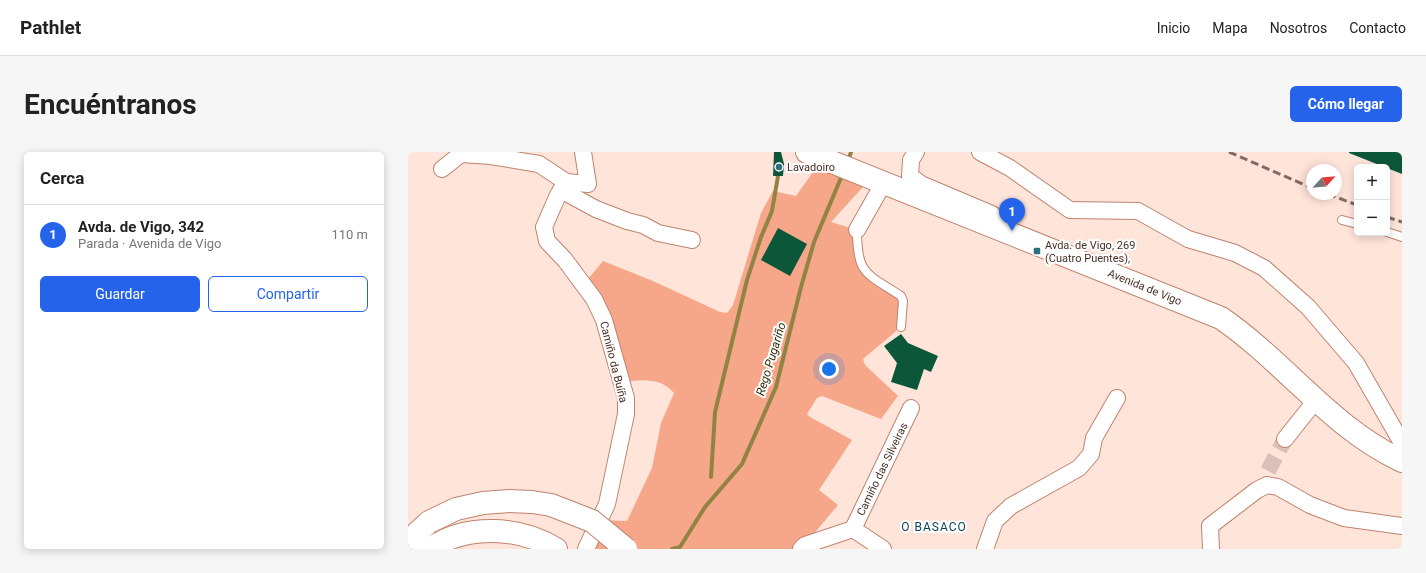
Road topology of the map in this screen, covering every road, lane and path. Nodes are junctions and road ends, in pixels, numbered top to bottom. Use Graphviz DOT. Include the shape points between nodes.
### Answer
graph roads {
  1 [pos="583,152"];
  2 [pos="916,152"];
  3 [pos="980,152"];
  4 [pos="816,156"];
  5 [pos="442,169"];
  6 [pos="879,182"];
  7 [pos="564,186"];
  8 [pos="1342,220"];
  9 [pos="1354,223"];
  10 [pos="996,228"];
  11 [pos="857,230"];
  12 [pos="1390,233"];
  13 [pos="1402,237"];
  14 [pos="692,240"];
  15 [pos="901,327"];
  16 [pos="1117,398"];
  17 [pos="1316,400"];
  18 [pos="911,408"];
  19 [pos="1285,438"];
  20 [pos="1402,442"];
  21 [pos="1402,461"];
  22 [pos="1402,526"];
  23 [pos="853,529"];
  24 [pos="408,545"];
  25 [pos="432,547"];
  26 [pos="556,549"];
  27 [pos="586,549"];
  28 [pos="626,549"];
  29 [pos="801,549"];
  30 [pos="883,549"];
  31 [pos="985,549"];
  32 [pos="1211,549"];
  1 -- 7 [label="street" via="588,184"];
  2 -- 10 [label="street" via="910,176 921,184 992,214"];
  3 -- 20 [label="street" via="1010,168 1070,210 1138,211 1188,239 1235,253 1264,268 1308,307 1356,363"];
  4 -- 6 [label="main road, Avenida de Vigo"];
  5 -- 7 [label="street" via="461,154 491,156 539,164"];
  6 -- 10 [label="main road, Avenida de Vigo"];
  6 -- 11 [label="street"];
  7 -- 14 [label="street" via="596,209 643,225 658,233"];
  7 -- 27 [label="street, Camiño da Buíña" via="544,227 547,241 594,299 604,320 626,398 626,414 608,504"];
  8 -- 9 [label="lane"];
  10 -- 17 [label="main road, Avenida de Vigo" via="1221,318 1248,336"];
  11 -- 15 [label="lane" via="857,250 863,269 901,296"];
  12 -- 13 [label="lane"];
  16 -- 31 [label="street" via="1094,438 1091,454 1079,468 1011,506 995,521"];
  17 -- 19 [label="street"];
  17 -- 21 [label="main road, Avenida de Vigo" via="1350,430 1382,452"];
  18 -- 23 [label="street, Camiño das Silveiras"];
  22 -- 32 [label="street" via="1344,518 1310,505 1267,478 1257,490 1210,526"];
  23 -- 29 [label="street" via="805,545"];
  23 -- 30 [label="street"];
  24 -- 28 [label="main road, bridge" via="429,522 456,509 509,501 551,505 592,521"];
  25 -- 26 [label="main road" via="457,535 492,532 513,533"];
}
